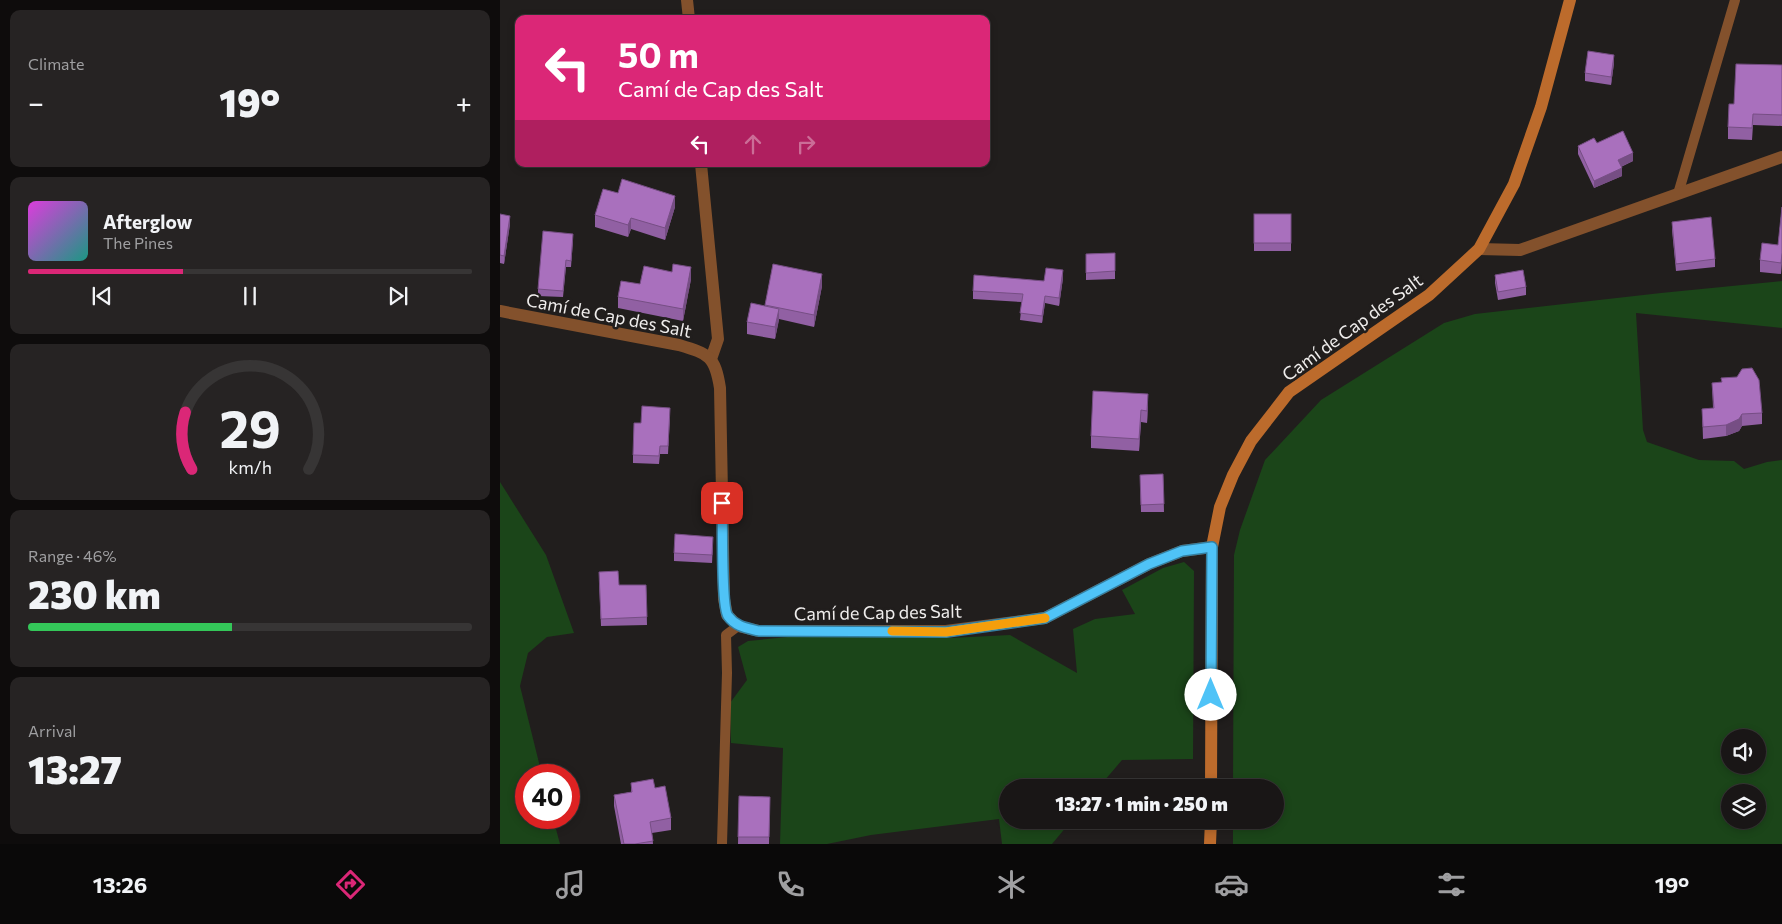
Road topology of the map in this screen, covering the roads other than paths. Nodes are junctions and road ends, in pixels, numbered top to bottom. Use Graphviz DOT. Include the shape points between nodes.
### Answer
graph roads {
  1 [pos="687,0"];
  2 [pos="1570,0"];
  3 [pos="1734,0"];
  4 [pos="688,15"];
  5 [pos="1782,157"];
  6 [pos="701,167"];
  7 [pos="1678,194"];
  8 [pos="1479,249"];
  9 [pos="500,311"];
  10 [pos="711,359"];
  11 [pos="1212,547"];
  12 [pos="738,626"];
  13 [pos="1211,779"];
  14 [pos="1210,829"];
  15 [pos="722,844"];
  16 [pos="1210,844"];
  1 -- 4 [label="street"];
  2 -- 8 [label="street, Camí de Cap des Salt" via="1541,107 1514,184"];
  3 -- 7 [label="lane"];
  5 -- 7 [label="street"];
  6 -- 10 [label="street" via="718,339"];
  7 -- 8 [label="street" via="1520,250"];
  8 -- 11 [label="street, Camí de Cap des Salt" via="1430,295 1290,392 1251,441 1233,475 1220,507"];
  9 -- 10 [label="street, Camí de Cap des Salt" via="679,345 697,350"];
  10 -- 12 [label="street" via="717,368 720,388 724,599 727,615"];
  11 -- 12 [label="street, Camí de Cap des Salt" via="1182,551 1149,564 1045,618 946,632 759,631"];
  11 -- 13 [label="street"];
  12 -- 15 [label="lane" via="726,636"];
  14 -- 16 [label="street"];
}
